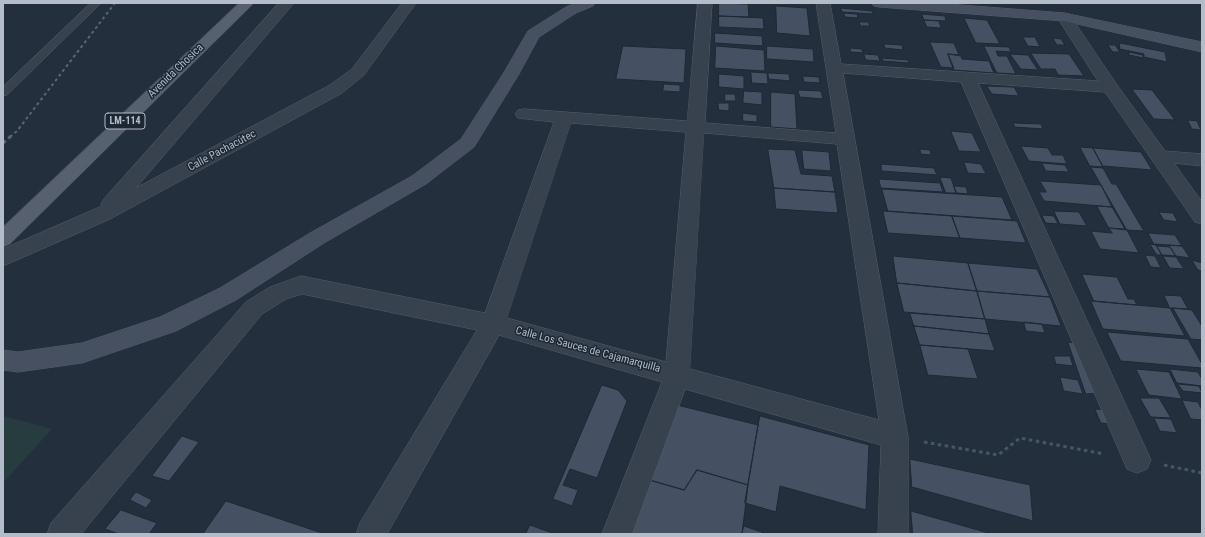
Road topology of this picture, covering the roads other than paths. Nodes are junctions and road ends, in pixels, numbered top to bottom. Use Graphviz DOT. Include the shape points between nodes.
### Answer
graph roads {
  1 [pos="96,3"];
  2 [pos="247,3"];
  3 [pos="287,3"];
  4 [pos="409,3"];
  5 [pos="588,3"];
  6 [pos="705,3"];
  7 [pos="823,3"];
  8 [pos="879,3"];
  9 [pos="1064,17"];
  10 [pos="1202,47"];
  11 [pos="834,68"];
  12 [pos="967,77"];
  13 [pos="1110,87"];
  14 [pos="3,93"];
  15 [pos="524,114"];
  16 [pos="564,118"];
  17 [pos="696,128"];
  18 [pos="846,139"];
  19 [pos="1159,156"];
  20 [pos="1202,160"];
  21 [pos="103,214"];
  22 [pos="1202,217"];
  23 [pos="3,239"];
  24 [pos="3,258"];
  25 [pos="493,324"];
  26 [pos="3,360"];
  27 [pos="677,375"];
  28 [pos="896,437"];
  29 [pos="1137,460"];
  30 [pos="62,534"];
  31 [pos="371,534"];
  32 [pos="617,534"];
  33 [pos="893,534"];
  1 -- 14 [label="lane"];
  2 -- 23 [label="main road, Avenida Chosica / LM-114"];
  3 -- 21 [label="street"];
  4 -- 21 [label="street, Calle Pachacútec" via="358,72 336,89"];
  5 -- 26 [label="street" via="571,10 533,34 468,142 419,180 228,294 168,324 82,353 18,362"];
  6 -- 17 [label="street"];
  7 -- 11 [label="street"];
  8 -- 9 [label="street"];
  9 -- 10 [label="street"];
  9 -- 13 [label="street"];
  11 -- 12 [label="street"];
  11 -- 18 [label="street"];
  12 -- 13 [label="street"];
  12 -- 29 [label="street"];
  13 -- 19 [label="street"];
  15 -- 16 [label="street"];
  16 -- 17 [label="street"];
  16 -- 25 [label="street"];
  17 -- 18 [label="street"];
  17 -- 27 [label="street"];
  18 -- 28 [label="street"];
  19 -- 20 [label="street"];
  19 -- 22 [label="street"];
  21 -- 24 [label="street, Calle Pachacútec"];
  25 -- 27 [label="street, Calle Los Sauces de Cajamarquilla"];
  25 -- 30 [label="street, Calle Los Sauces de Cajamarquilla" via="300,285 278,293 254,308"];
  25 -- 31 [label="street"];
  27 -- 28 [label="street, Calle Los Sauces de Cajamarquilla"];
  27 -- 32 [label="street"];
  28 -- 33 [label="street"];
}
